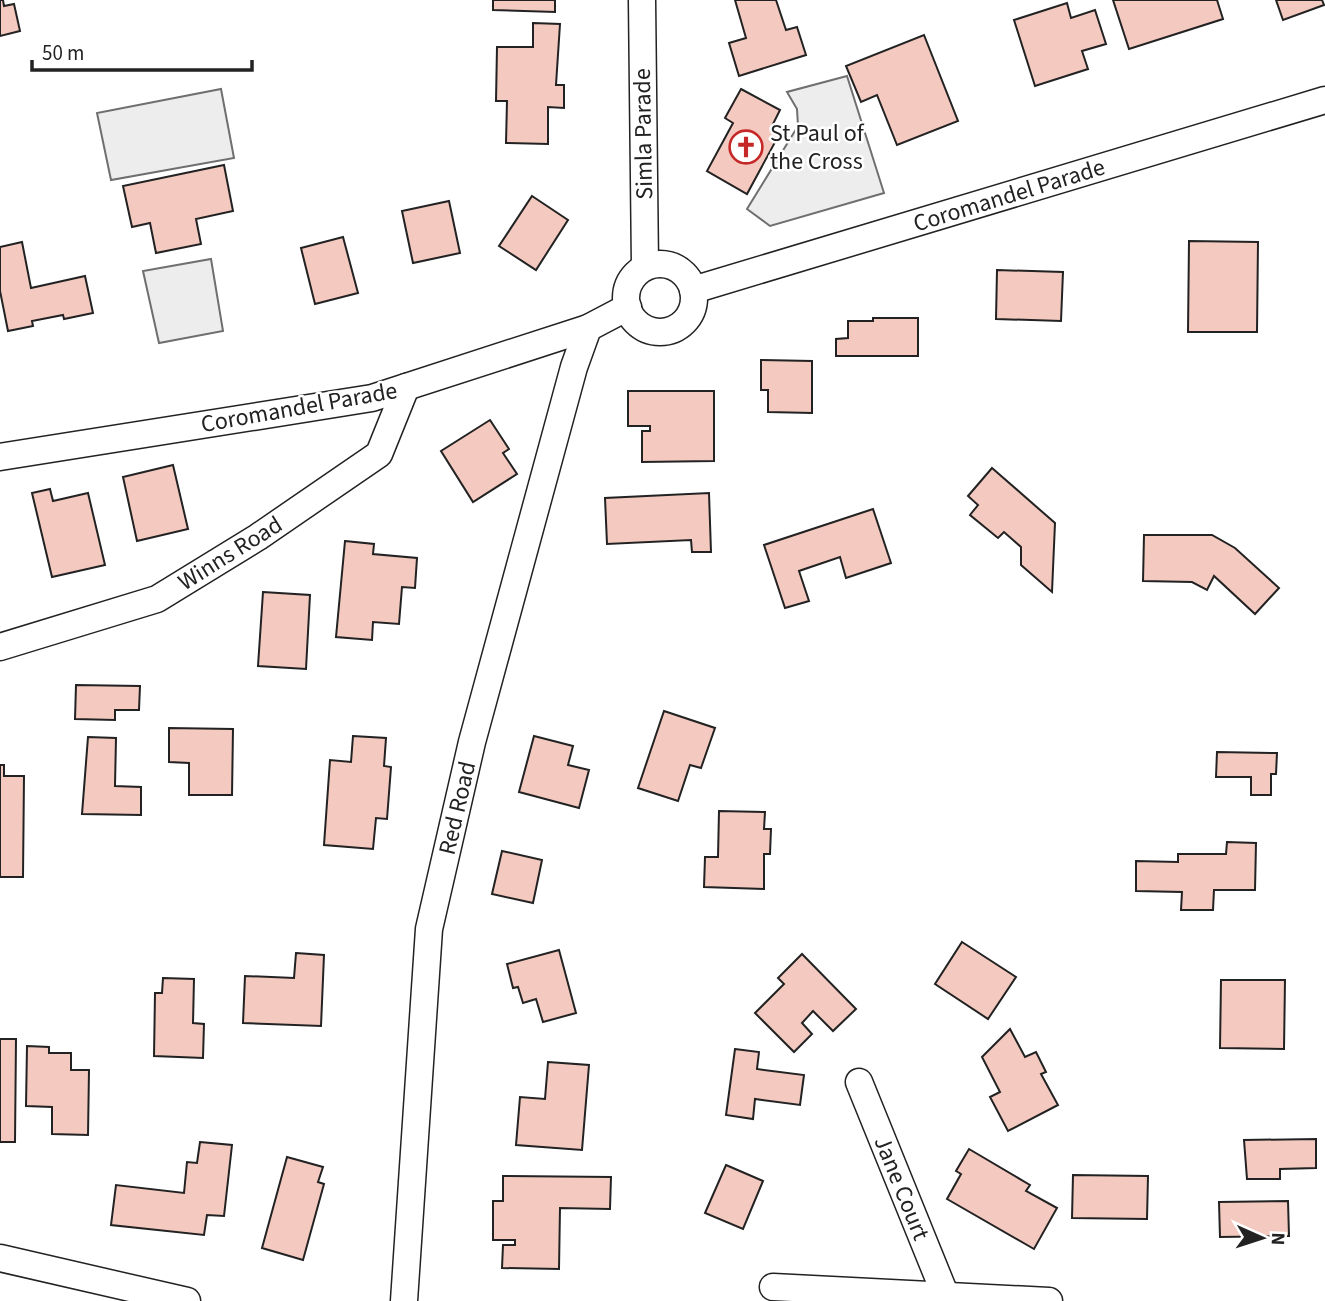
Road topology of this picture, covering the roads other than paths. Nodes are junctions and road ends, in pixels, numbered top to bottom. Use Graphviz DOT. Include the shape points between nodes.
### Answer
graph roads {
  1 [pos="642,0"];
  2 [pos="1325,100"];
  3 [pos="645,267"];
  4 [pos="693,290"];
  5 [pos="628,307"];
  6 [pos="588,328"];
  7 [pos="406,387"];
  8 [pos="372,398"];
  9 [pos="391,429"];
  10 [pos="0,457"];
  11 [pos="0,647"];
  12 [pos="859,1082"];
  13 [pos="0,1258"];
  14 [pos="773,1287"];
  15 [pos="945,1294"];
  16 [pos="187,1301"];
  17 [pos="404,1301"];
  18 [pos="1049,1301"];
  1 -- 3 [label="street, Simla Parade"];
  2 -- 4 [label="street, Coromandel Parade"];
  3 -- 4 [label="street" via="674,267"];
  3 -- 5 [label="street" via="629,284"];
  4 -- 5 [label="street" via="691,312 674,328 663,331 641,326"];
  5 -- 6 [label="street, Coromandel Parade"];
  6 -- 7 [label="street, Coromandel Parade"];
  6 -- 17 [label="street, Red Road" via="573,367 472,741 429,929"];
  7 -- 8 [label="street, Coromandel Parade"];
  7 -- 9 [label="street, Winns Road"];
  8 -- 9 [label="street"];
  8 -- 10 [label="street, Coromandel Parade"];
  9 -- 11 [label="street, Winns Road" via="379,454 157,599"];
  12 -- 15 [label="street, Jane Court"];
  13 -- 16 [label="street"];
  14 -- 15 [label="street"];
  15 -- 18 [label="street"];
}
